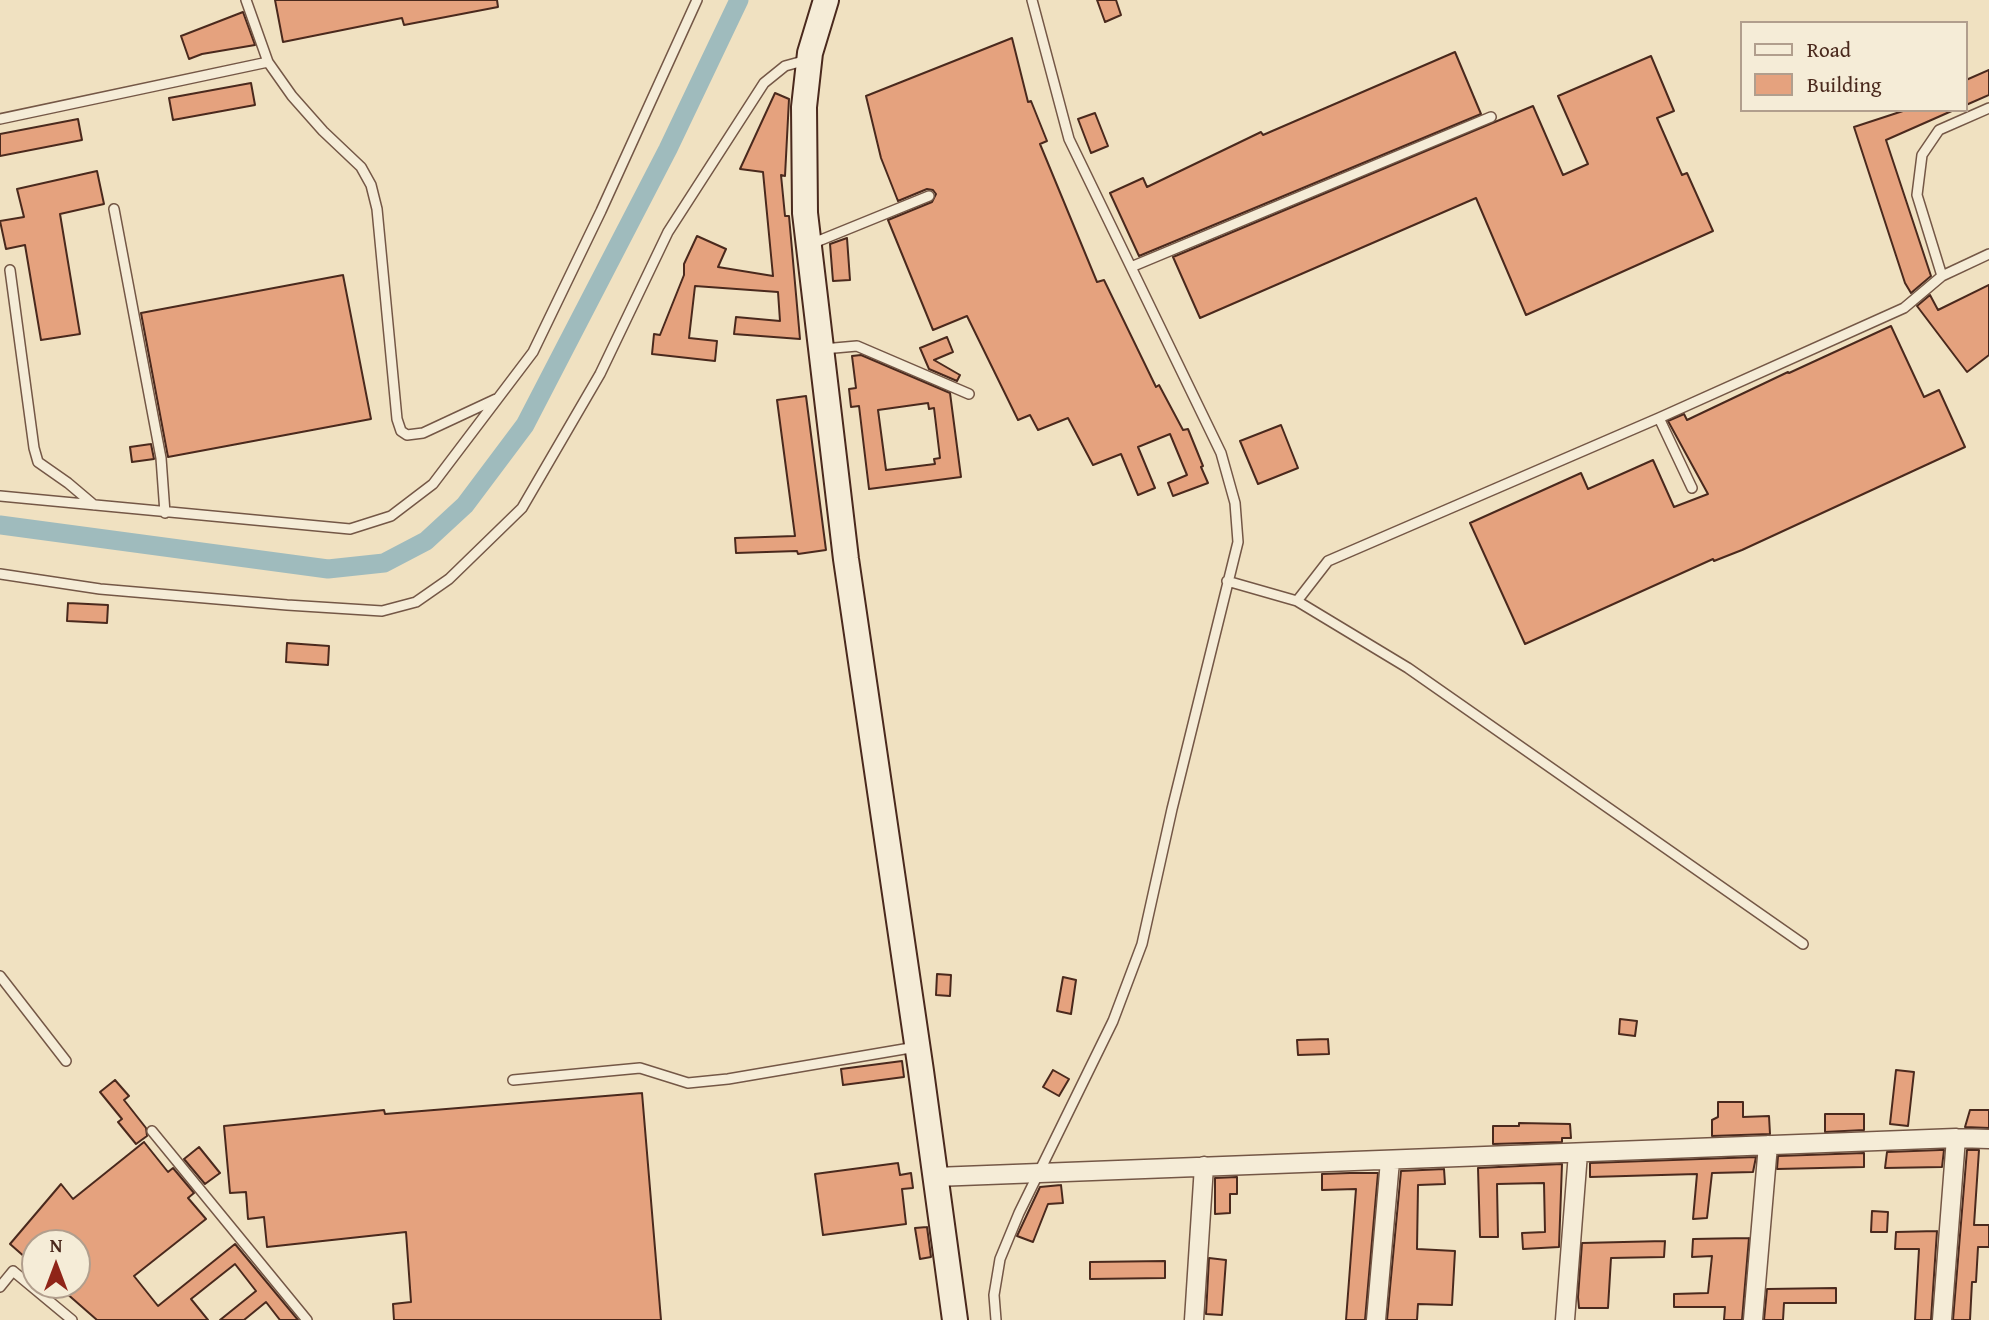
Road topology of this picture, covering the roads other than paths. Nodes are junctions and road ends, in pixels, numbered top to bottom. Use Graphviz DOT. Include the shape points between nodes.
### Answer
graph roads {
  1 [pos="246,0"];
  2 [pos="697,0"];
  3 [pos="827,0"];
  4 [pos="1032,0"];
  5 [pos="810,59"];
  6 [pos="268,62"];
  7 [pos="1989,108"];
  8 [pos="1491,117"];
  9 [pos="0,119"];
  10 [pos="929,196"];
  11 [pos="114,209"];
  12 [pos="809,244"];
  13 [pos="1989,254"];
  14 [pos="1131,267"];
  15 [pos="10,270"];
  16 [pos="1942,276"];
  17 [pos="821,349"];
  18 [pos="969,394"];
  19 [pos="498,398"];
  20 [pos="1659,418"];
  21 [pos="1692,488"];
  22 [pos="0,496"];
  23 [pos="96,507"];
  24 [pos="165,513"];
  25 [pos="0,573"];
  26 [pos="1227,581"];
  27 [pos="1297,600"];
  28 [pos="1802,944"];
  29 [pos="0,976"];
  30 [pos="917,1047"];
  31 [pos="66,1060"];
  32 [pos="513,1080"];
  33 [pos="152,1131"];
  34 [pos="1956,1138"];
  35 [pos="1989,1139"];
  36 [pos="1768,1145"];
  37 [pos="1577,1153"];
  38 [pos="1390,1161"];
  39 [pos="1204,1166"];
  40 [pos="1041,1173"];
  41 [pos="935,1177"];
  42 [pos="0,1287"];
  43 [pos="72,1320"];
  44 [pos="307,1320"];
  45 [pos="955,1320"];
  46 [pos="996,1320"];
  47 [pos="1194,1320"];
  48 [pos="1376,1320"];
  49 [pos="1565,1320"];
  50 [pos="1753,1320"];
  51 [pos="1942,1320"];
  1 -- 6 [label="lane"];
  2 -- 19 [label="lane" via="533,352"];
  3 -- 5 [label="main road"];
  4 -- 14 [label="lane" via="1069,139"];
  5 -- 12 [label="main road" via="804,107"];
  5 -- 25 [label="lane" via="785,66 764,83 676,220 600,374 522,508 449,579 416,602 382,611 288,605 100,589"];
  6 -- 9 [label="lane"];
  6 -- 19 [label="lane" via="299,105 361,167 371,185 401,430 407,435 423,433"];
  7 -- 16 [label="lane" via="1939,130 1922,155 1917,195"];
  8 -- 14 [label="lane"];
  10 -- 12 [label="lane"];
  11 -- 24 [label="lane" via="160,458"];
  12 -- 17 [label="main road"];
  13 -- 16 [label="lane"];
  14 -- 26 [label="lane" via="1221,453 1235,503 1238,542"];
  15 -- 23 [label="lane" via="38,462"];
  16 -- 20 [label="lane" via="1904,307"];
  17 -- 18 [label="lane" via="857,346"];
  17 -- 30 [label="main road" via="846,559"];
  19 -- 24 [label="lane" via="433,484 391,516 350,530"];
  20 -- 21 [label="lane"];
  20 -- 27 [label="lane" via="1328,561"];
  22 -- 23 [label="lane"];
  23 -- 24 [label="lane"];
  26 -- 27 [label="lane"];
  26 -- 40 [label="lane" via="1142,944 1113,1021"];
  27 -- 28 [label="lane" via="1408,668"];
  29 -- 31 [label="lane"];
  30 -- 32 [label="lane" via="688,1083 640,1068"];
  30 -- 41 [label="main road"];
  33 -- 44 [label="lane"];
  34 -- 35 [label="street"];
  34 -- 36 [label="street"];
  34 -- 51 [label="street"];
  36 -- 37 [label="street"];
  36 -- 50 [label="street"];
  37 -- 38 [label="street"];
  37 -- 49 [label="street"];
  38 -- 39 [label="street"];
  38 -- 48 [label="street"];
  39 -- 40 [label="street"];
  39 -- 47 [label="street"];
  40 -- 41 [label="street"];
  40 -- 46 [label="lane" via="1000,1259 994,1295"];
  41 -- 45 [label="main road"];
  42 -- 43 [label="lane" via="13,1271"];
}
